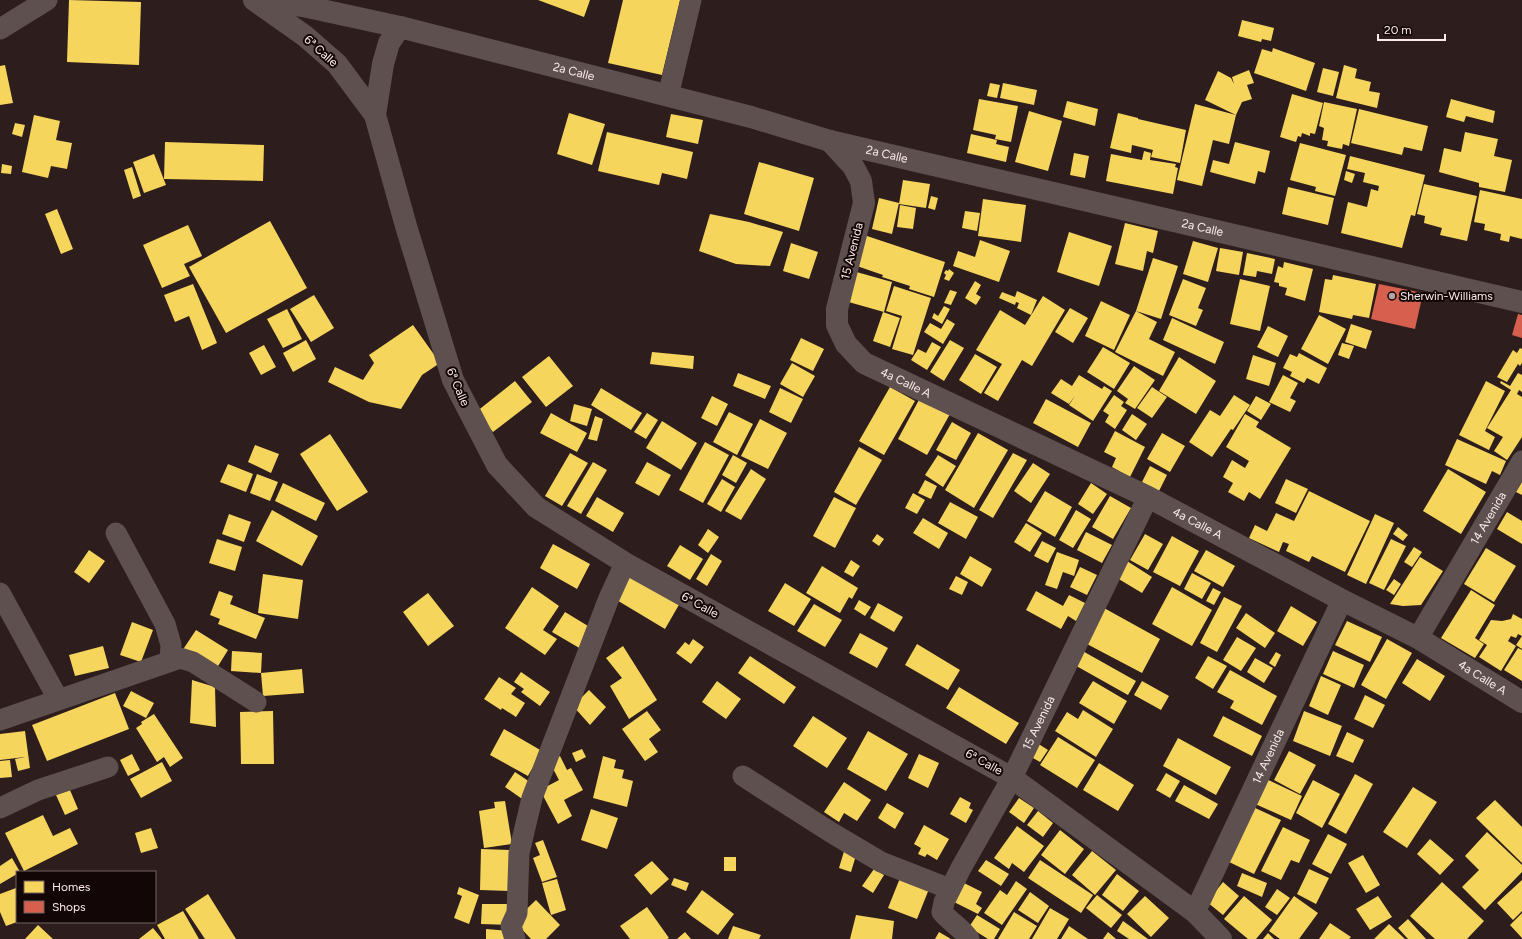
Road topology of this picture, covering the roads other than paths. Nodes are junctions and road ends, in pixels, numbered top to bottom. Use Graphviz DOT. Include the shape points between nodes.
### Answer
graph roads {
  1 [pos="47,0"];
  2 [pos="254,0"];
  3 [pos="692,0"];
  4 [pos="400,27"];
  5 [pos="0,29"];
  6 [pos="668,96"];
  7 [pos="375,115"];
  8 [pos="830,141"];
  9 [pos="1522,302"];
  10 [pos="864,363"];
  11 [pos="1522,461"];
  12 [pos="1148,497"];
  13 [pos="116,533"];
  14 [pos="624,563"];
  15 [pos="0,593"];
  16 [pos="1342,600"];
  17 [pos="1418,638"];
  18 [pos="170,660"];
  19 [pos="58,699"];
  20 [pos="256,702"];
  21 [pos="1522,702"];
  22 [pos="0,720"];
  23 [pos="108,767"];
  24 [pos="743,776"];
  25 [pos="1012,778"];
  26 [pos="0,808"];
  27 [pos="950,889"];
  28 [pos="1195,912"];
  29 [pos="515,939"];
  30 [pos="969,939"];
  31 [pos="1221,939"];
  1 -- 5 [label="street"];
  2 -- 4 [label="main road, 2a Calle" via="302,6"];
  2 -- 7 [label="main road, 6ª Calle" via="305,36 337,64"];
  3 -- 6 [label="street"];
  4 -- 6 [label="main road, 2a Calle"];
  4 -- 7 [label="main road, 6ª Calle" via="389,43 383,64"];
  6 -- 8 [label="main road, 2a Calle"];
  7 -- 14 [label="main road, 6ª Calle" via="453,380 489,452 497,465 536,507"];
  8 -- 9 [label="main road, 2a Calle"];
  8 -- 10 [label="main road, 15 Avenida" via="853,166 862,181 864,203 837,309 837,325 846,344"];
  10 -- 12 [label="main road, 4a Calle A"];
  11 -- 17 [label="street, 14 Avenida"];
  12 -- 16 [label="main road, 4a Calle A"];
  12 -- 25 [label="street, 15 Avenida"];
  13 -- 18 [label="street" via="165,624 171,645"];
  14 -- 25 [label="main road, 6ª Calle"];
  14 -- 29 [label="street" via="532,798 519,853 516,913 511,926"];
  15 -- 19 [label="street"];
  16 -- 17 [label="main road, 4a Calle A"];
  16 -- 28 [label="street, 14 Avenida"];
  17 -- 21 [label="main road, 4a Calle A"];
  18 -- 19 [label="street"];
  18 -- 20 [label="street" via="180,658 193,662"];
  19 -- 22 [label="street"];
  23 -- 26 [label="street" via="38,790"];
  24 -- 27 [label="street" via="881,862"];
  25 -- 27 [label="street, 15 Avenida"];
  25 -- 28 [label="main road, 6ª Calle"];
  27 -- 30 [label="street, 15 Avenida" via="942,912"];
  28 -- 31 [label="main road, 6ª Calle"];
}
